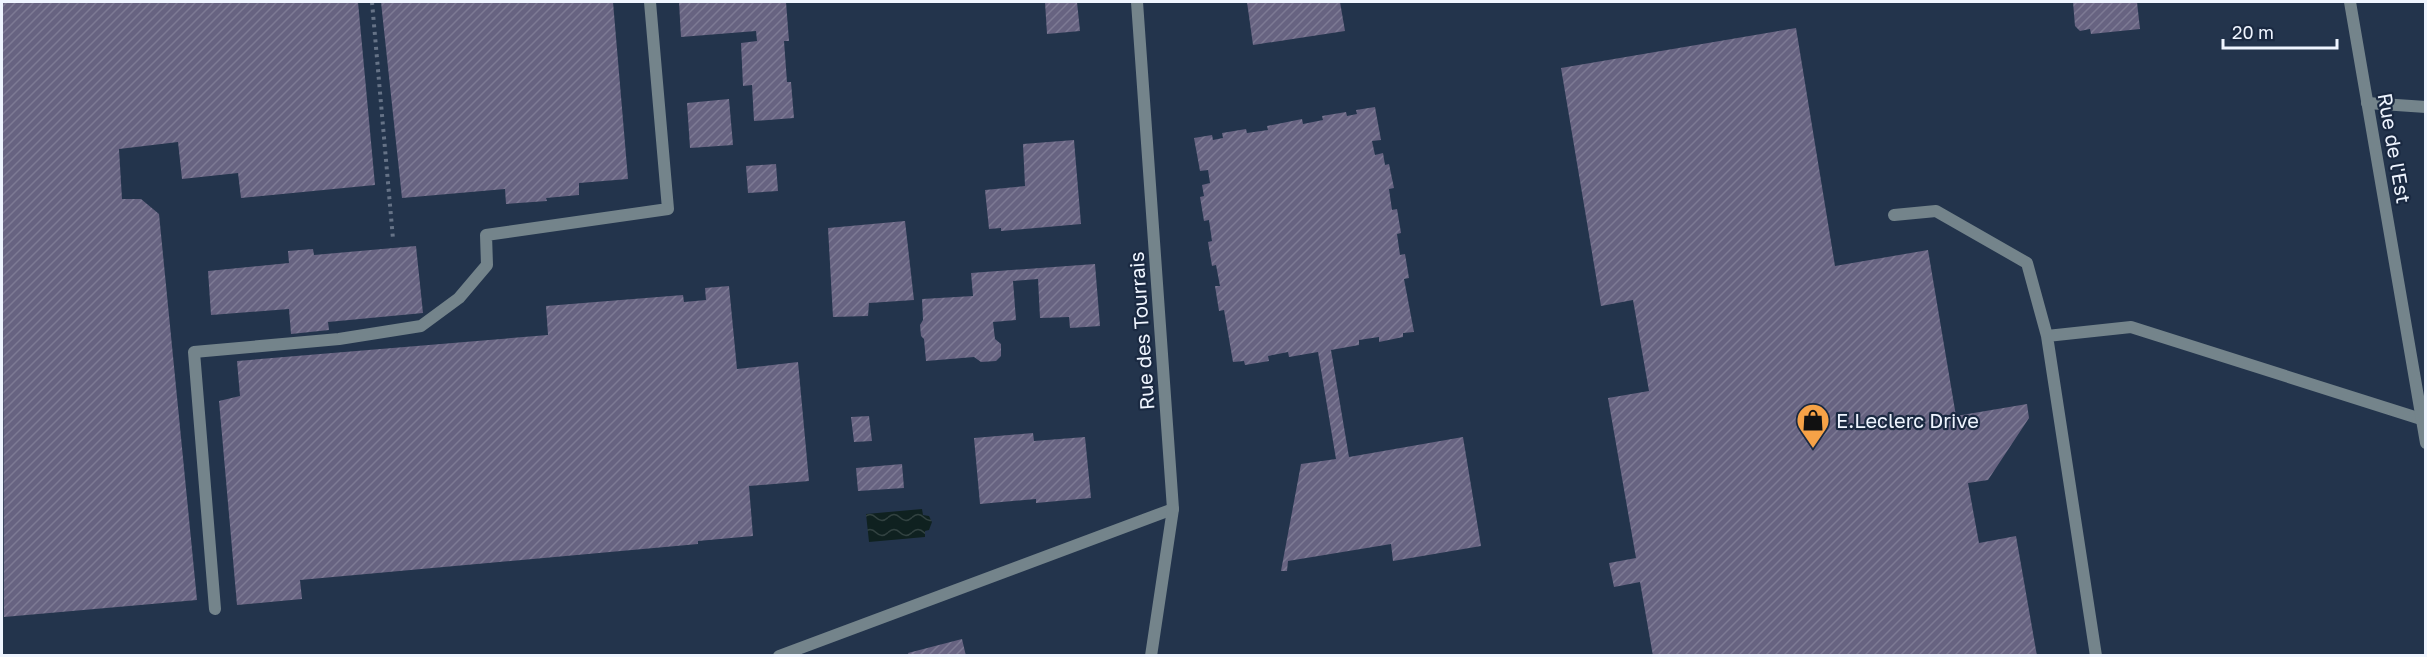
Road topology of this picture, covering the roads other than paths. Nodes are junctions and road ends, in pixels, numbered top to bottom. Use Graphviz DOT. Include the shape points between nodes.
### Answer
graph roads {
  1 [pos="650,2"];
  2 [pos="1137,2"];
  3 [pos="2350,2"];
  4 [pos="2367,102"];
  5 [pos="2426,107"];
  6 [pos="1894,214"];
  7 [pos="2047,336"];
  8 [pos="2421,419"];
  9 [pos="2426,443"];
  10 [pos="1173,509"];
  11 [pos="215,609"];
  12 [pos="781,655"];
  13 [pos="1151,656"];
  14 [pos="2096,656"];
  1 -- 11 [label="street" via="668,209 486,235 487,265 459,298 421,326 339,339 194,352"];
  2 -- 10 [label="street, Rue des Tourrais"];
  3 -- 4 [label="street, Rue de l'Est"];
  4 -- 5 [label="street"];
  4 -- 8 [label="street, Rue de l'Est"];
  6 -- 7 [label="street" via="1936,211 2026,263"];
  7 -- 8 [label="street" via="2131,327"];
  7 -- 14 [label="street"];
  8 -- 9 [label="street, Rue de l'Est"];
  10 -- 12 [label="street"];
  10 -- 13 [label="street, Rue des Tourrais"];
}
